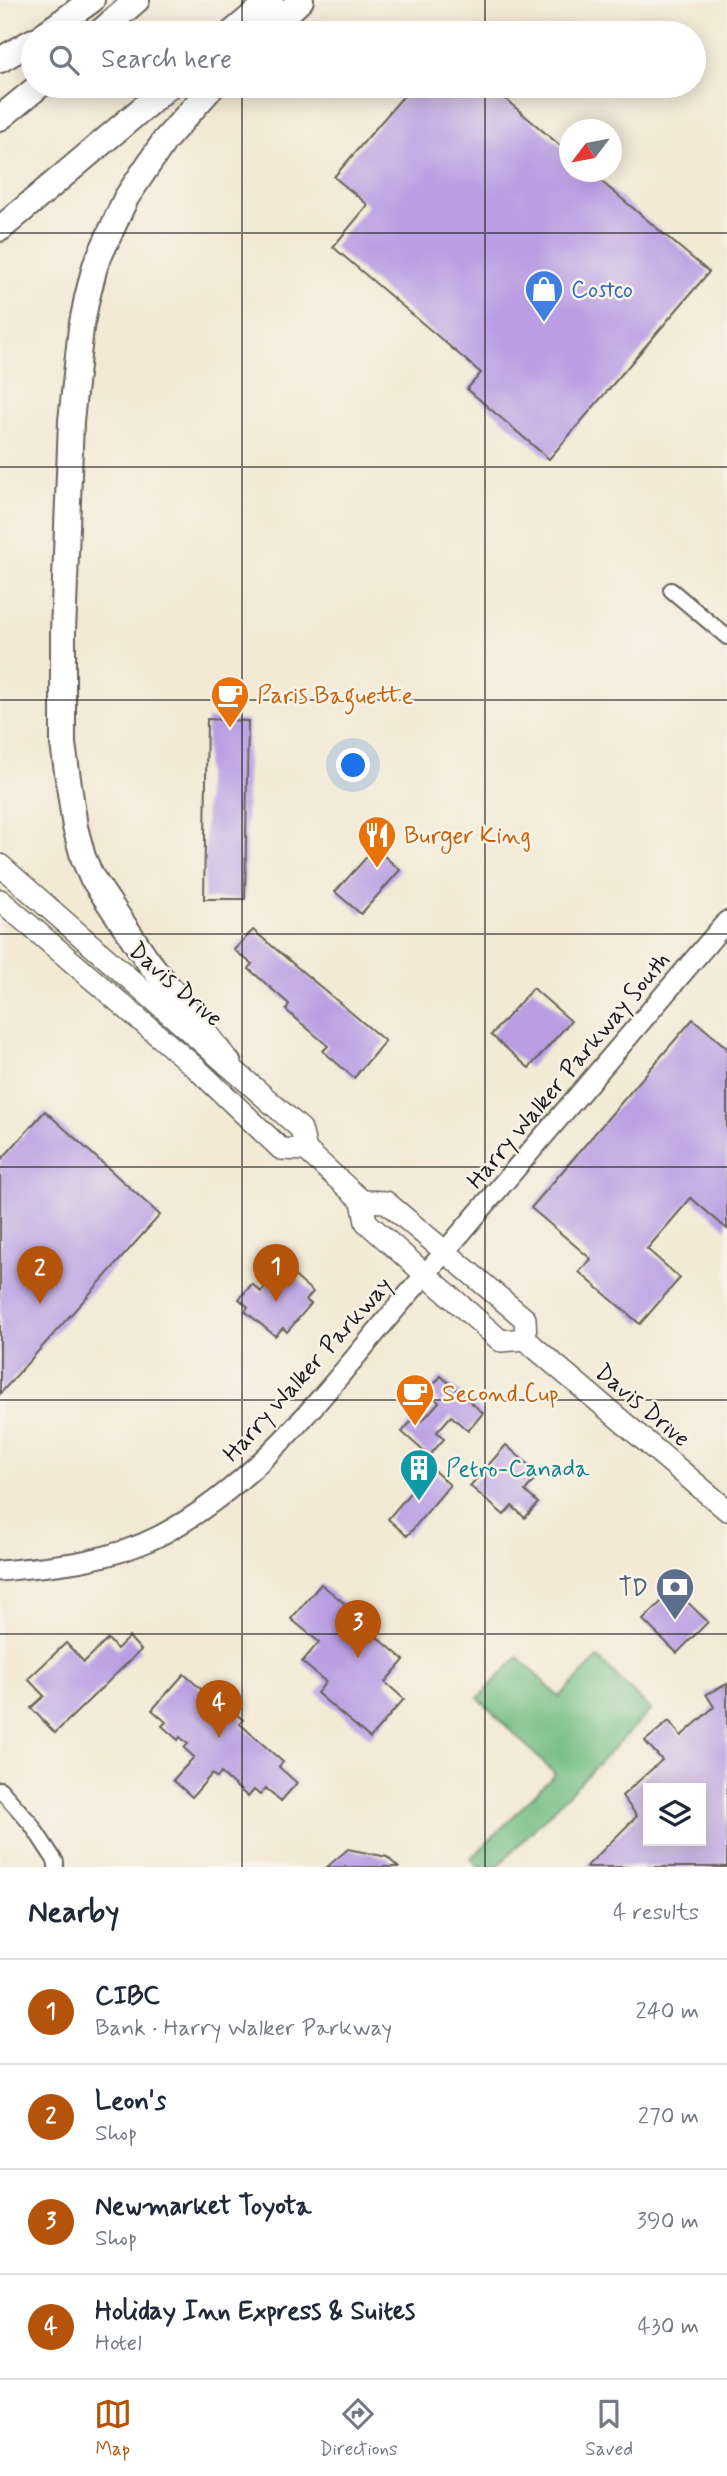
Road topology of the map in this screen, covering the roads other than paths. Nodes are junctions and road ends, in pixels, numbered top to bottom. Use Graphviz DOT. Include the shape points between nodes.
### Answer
graph roads {
  1 [pos="92,0"];
  2 [pos="136,0"];
  3 [pos="271,0"];
  4 [pos="301,0"];
  5 [pos="63,21"];
  6 [pos="112,21"];
  7 [pos="246,21"];
  8 [pos="279,21"];
  9 [pos="21,48"];
  10 [pos="0,60"];
  11 [pos="24,98"];
  12 [pos="155,98"];
  13 [pos="202,98"];
  14 [pos="0,118"];
  15 [pos="0,229"];
  16 [pos="671,590"];
  17 [pos="727,637"];
  18 [pos="0,865"];
  19 [pos="0,901"];
  20 [pos="727,921"];
  21 [pos="229,1065"];
  22 [pos="306,1150"];
  23 [pos="362,1201"];
  24 [pos="446,1252"];
  25 [pos="426,1275"];
  26 [pos="526,1339"];
  27 [pos="727,1510"];
  28 [pos="0,1571"];
  29 [pos="0,1789"];
  30 [pos="57,1867"];
  1 -- 5 [label="highway"];
  2 -- 6 [label="highway"];
  3 -- 7 [label="highway"];
  4 -- 8 [label="highway"];
  9 -- 10 [label="highway"];
  11 -- 14 [label="highway"];
  12 -- 15 [label="highway"];
  13 -- 21 [label="highway" via="165,140 126,198 95,267 87,298 71,421 63,744 77,834 91,876 148,961"];
  16 -- 17 [label="street"];
  18 -- 21 [label="main road, Davis Drive"];
  19 -- 22 [label="main road, Davis Drive" via="196,1068 281,1149"];
  20 -- 24 [label="street, Harry Walker Parkway South"];
  21 -- 22 [label="main road, Davis Drive" via="301,1129"];
  22 -- 23 [label="main road, Davis Drive"];
  23 -- 24 [label="main road, Davis Drive" via="386,1202"];
  23 -- 25 [label="main road, Davis Drive" via="366,1222"];
  24 -- 25 [label="street, Harry Walker Parkway"];
  24 -- 26 [label="main road, Davis Drive" via="525,1319"];
  25 -- 26 [label="main road, Davis Drive" via="501,1340"];
  25 -- 28 [label="street, Harry Walker Parkway" via="259,1464 215,1501 161,1535 102,1559"];
  26 -- 27 [label="main road, Davis Drive"];
  29 -- 30 [label="street" via="31,1824"];
}
